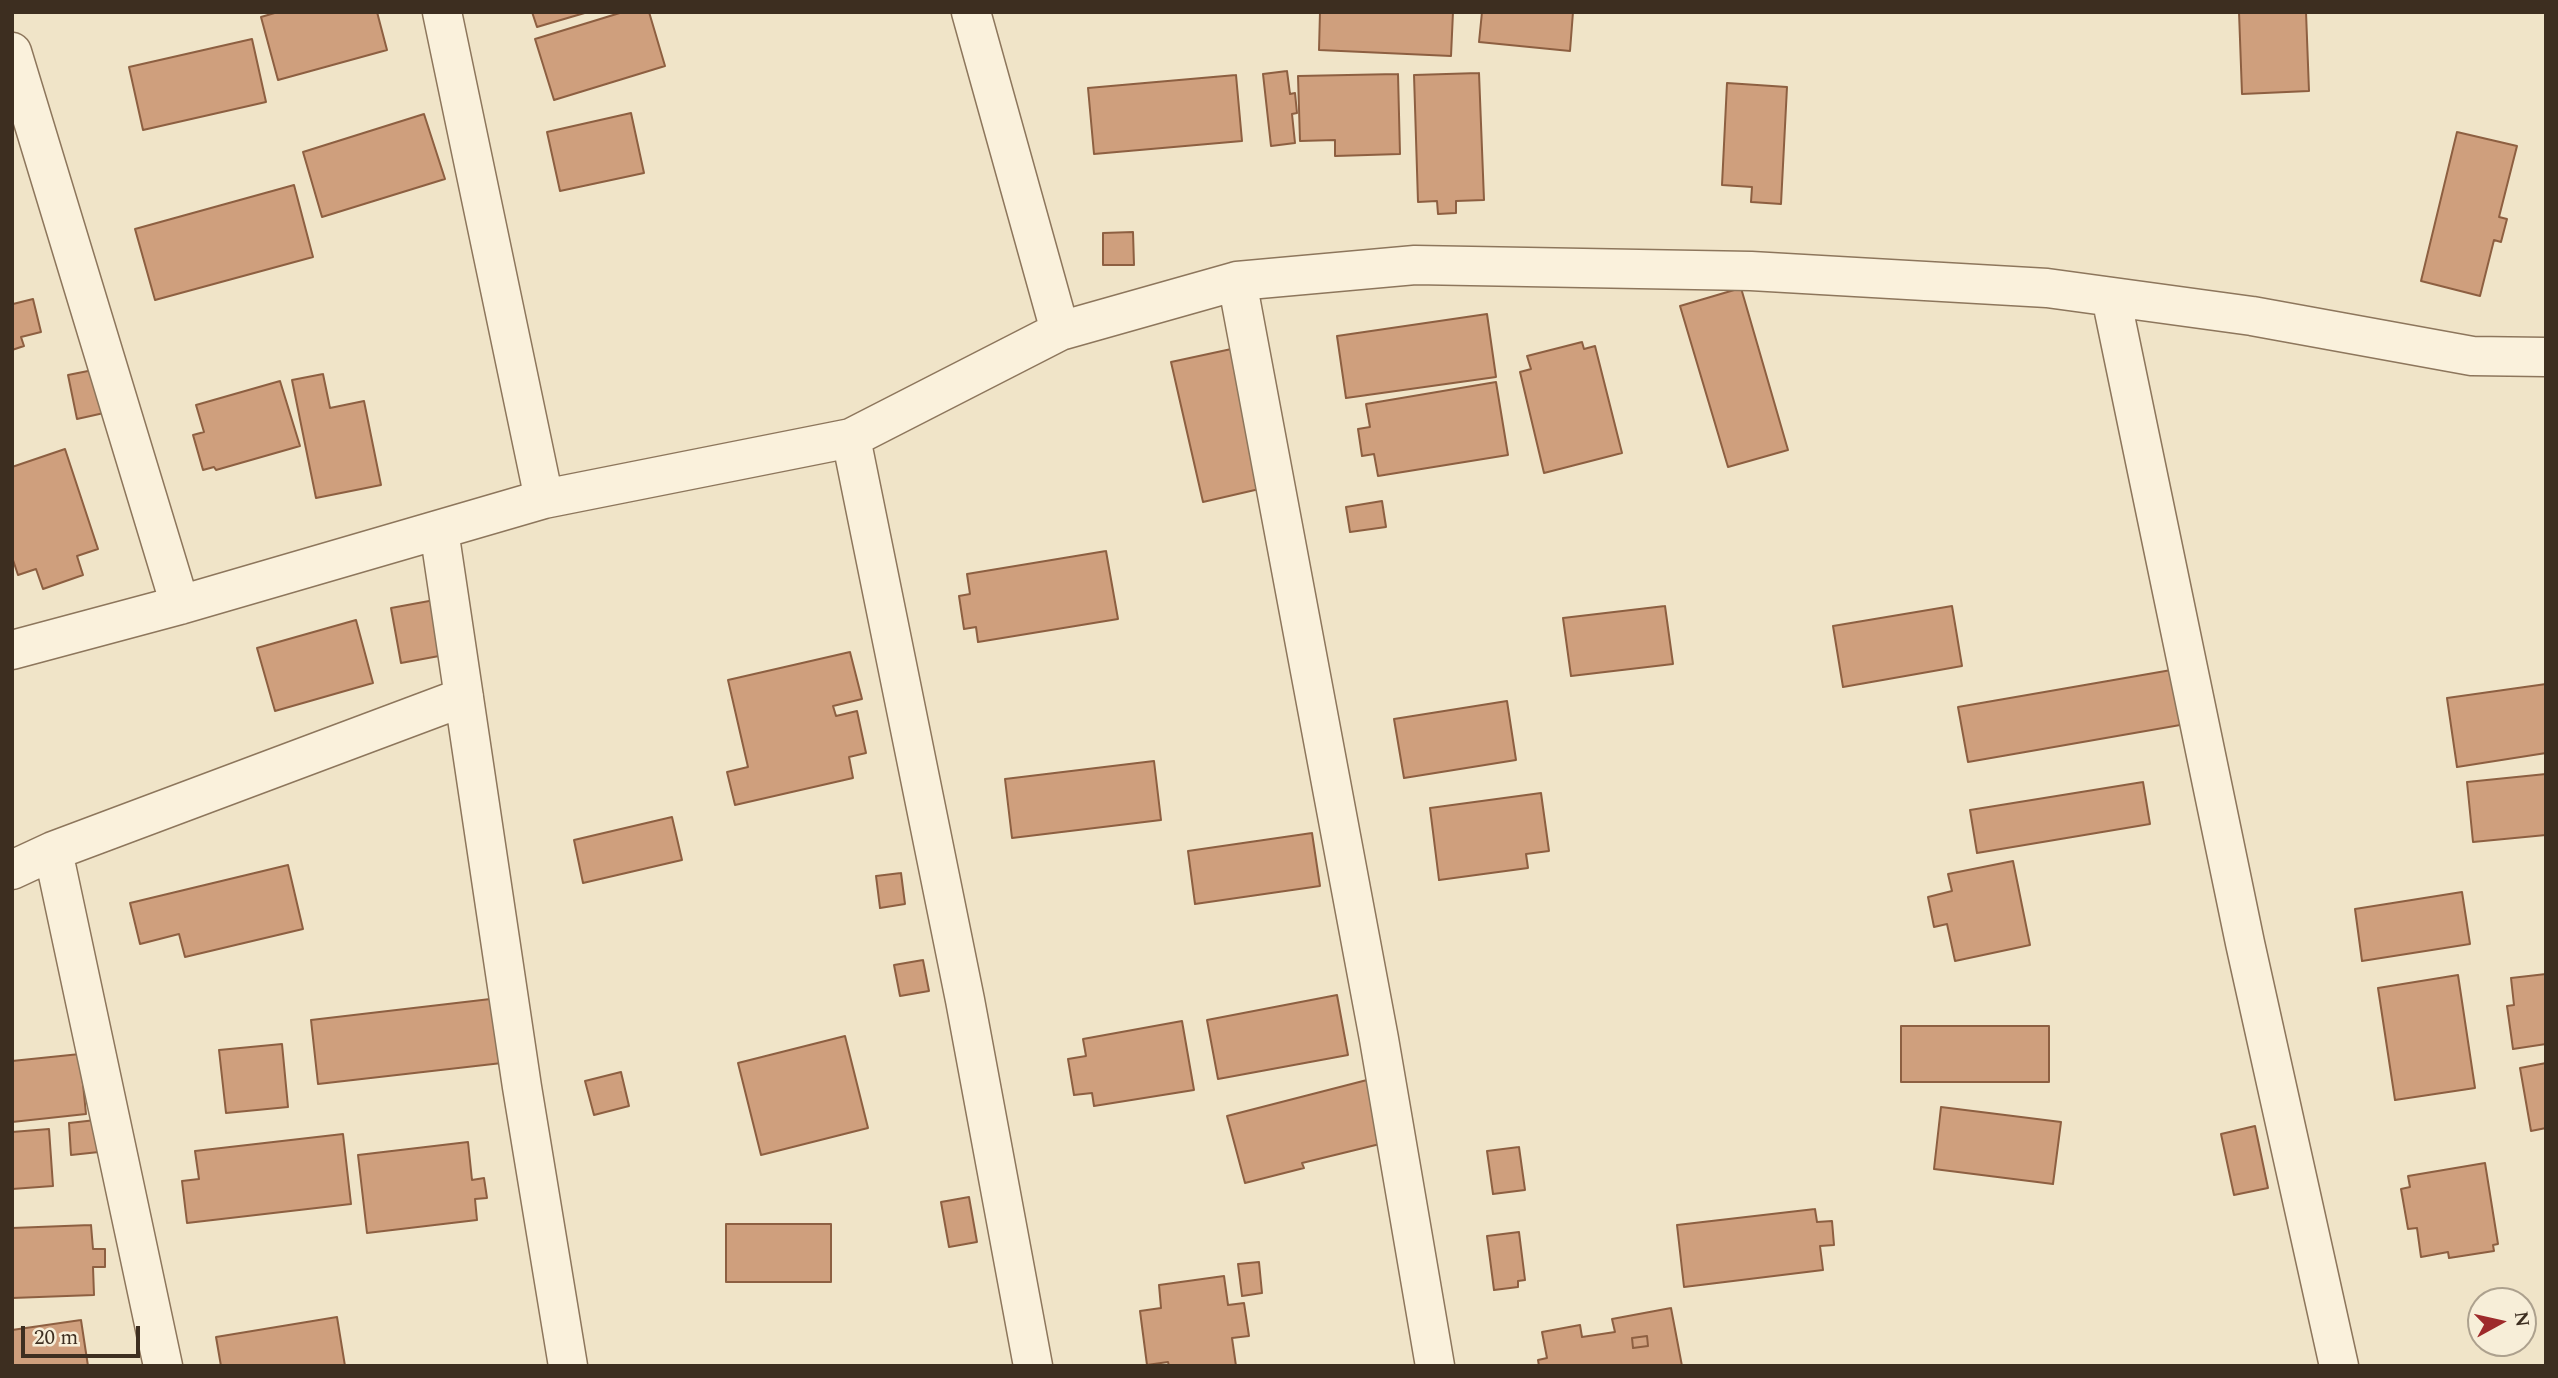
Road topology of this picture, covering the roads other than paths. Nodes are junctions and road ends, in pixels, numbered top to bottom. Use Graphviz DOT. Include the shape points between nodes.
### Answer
graph roads {
  1 [pos="442,12"];
  2 [pos="971,12"];
  3 [pos="12,52"];
  4 [pos="1237,281"];
  5 [pos="2111,297"];
  6 [pos="1060,331"];
  7 [pos="2546,357"];
  8 [pos="851,438"];
  9 [pos="544,499"];
  10 [pos="439,530"];
  11 [pos="180,605"];
  12 [pos="12,650"];
  13 [pos="464,697"];
  14 [pos="53,850"];
  15 [pos="12,870"];
  16 [pos="163,1366"];
  17 [pos="568,1366"];
  18 [pos="1033,1366"];
  19 [pos="1435,1366"];
  20 [pos="2339,1366"];
  1 -- 9 [label="street"];
  2 -- 6 [label="street"];
  3 -- 11 [label="street"];
  4 -- 5 [label="street" via="1415,265 1737,270 2047,288"];
  4 -- 6 [label="street"];
  4 -- 19 [label="street" via="1379,1039"];
  5 -- 7 [label="street" via="2252,316 2472,356"];
  5 -- 20 [label="street" via="2245,943"];
  6 -- 8 [label="street"];
  8 -- 9 [label="street"];
  8 -- 18 [label="street" via="965,1000"];
  9 -- 10 [label="street"];
  10 -- 11 [label="street"];
  10 -- 13 [label="street"];
  11 -- 12 [label="street"];
  13 -- 14 [label="street"];
  13 -- 17 [label="street"];
  14 -- 15 [label="street"];
  14 -- 16 [label="street"];
}
